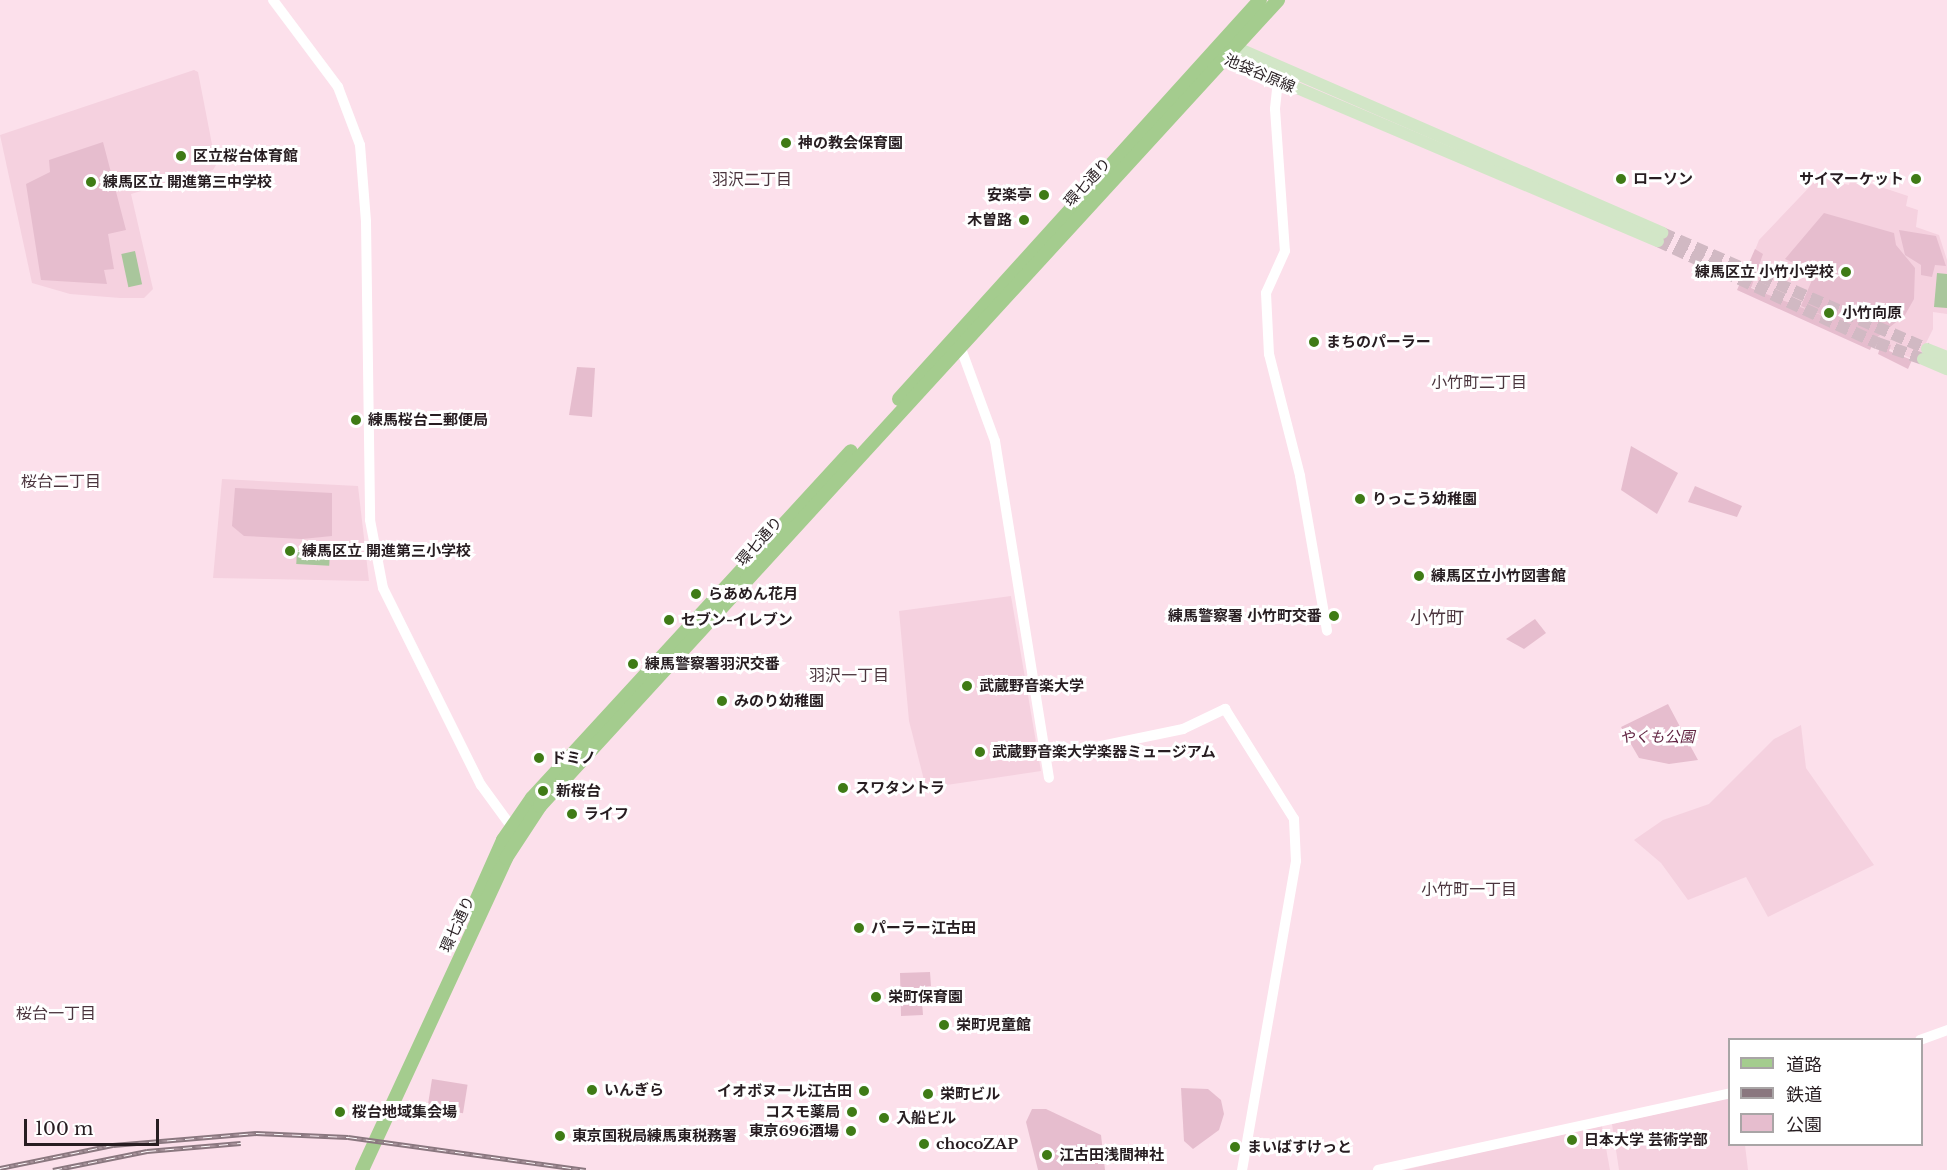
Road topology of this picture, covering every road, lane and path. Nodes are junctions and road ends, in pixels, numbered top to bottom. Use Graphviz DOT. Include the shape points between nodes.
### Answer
graph roads {
  1 [pos="273,0"];
  2 [pos="1260,0"];
  3 [pos="1278,0"];
  4 [pos="1235,47"];
  5 [pos="1219,55"];
  6 [pos="1270,63"];
  7 [pos="1278,80"];
  8 [pos="960,346"];
  9 [pos="1947,357"];
  10 [pos="1947,369"];
  11 [pos="1327,631"];
  12 [pos="1048,757"];
  13 [pos="1049,778"];
  14 [pos="514,832"];
  15 [pos="478,908"];
  16 [pos="1947,1030"];
  17 [pos="1923,1039"];
  18 [pos="1728,1093"];
  19 [pos="352,1170"];
  20 [pos="362,1170"];
  21 [pos="1242,1170"];
  22 [pos="1378,1170"];
  1 -- 14 [label="street" via="338,87 360,146 366,222 370,520 383,588 452,730"];
  2 -- 5 [label="main road, 環七通り"];
  3 -- 4 [label="main road, 環七通り"];
  4 -- 5 [label="main road, 環七通り"];
  4 -- 6 [label="main road, 池袋谷原線"];
  5 -- 7 [label="main road, 池袋谷原線"];
  5 -- 8 [label="main road, 環七通り"];
  5 -- 14 [label="main road, 環七通り" via="532,798"];
  6 -- 7 [label="main road"];
  6 -- 7 [label="main road, 池袋谷原線" via="1660,237"];
  7 -- 11 [label="street" via="1275,109 1285,251 1266,292 1269,358 1300,477"];
  8 -- 12 [label="street" via="995,441"];
  8 -- 14 [label="main road, 環七通り"];
  9 -- 10 [label="main road" via="1925,354"];
  12 -- 13 [label="street"];
  12 -- 21 [label="street" via="1183,729 1225,709 1294,819 1296,861"];
  14 -- 15 [label="main road, 環七通り"];
  15 -- 19 [label="main road, 環七通り"];
  15 -- 20 [label="main road, 環七通り"];
  16 -- 17 [label="street"];
  18 -- 22 [label="street"];
}
